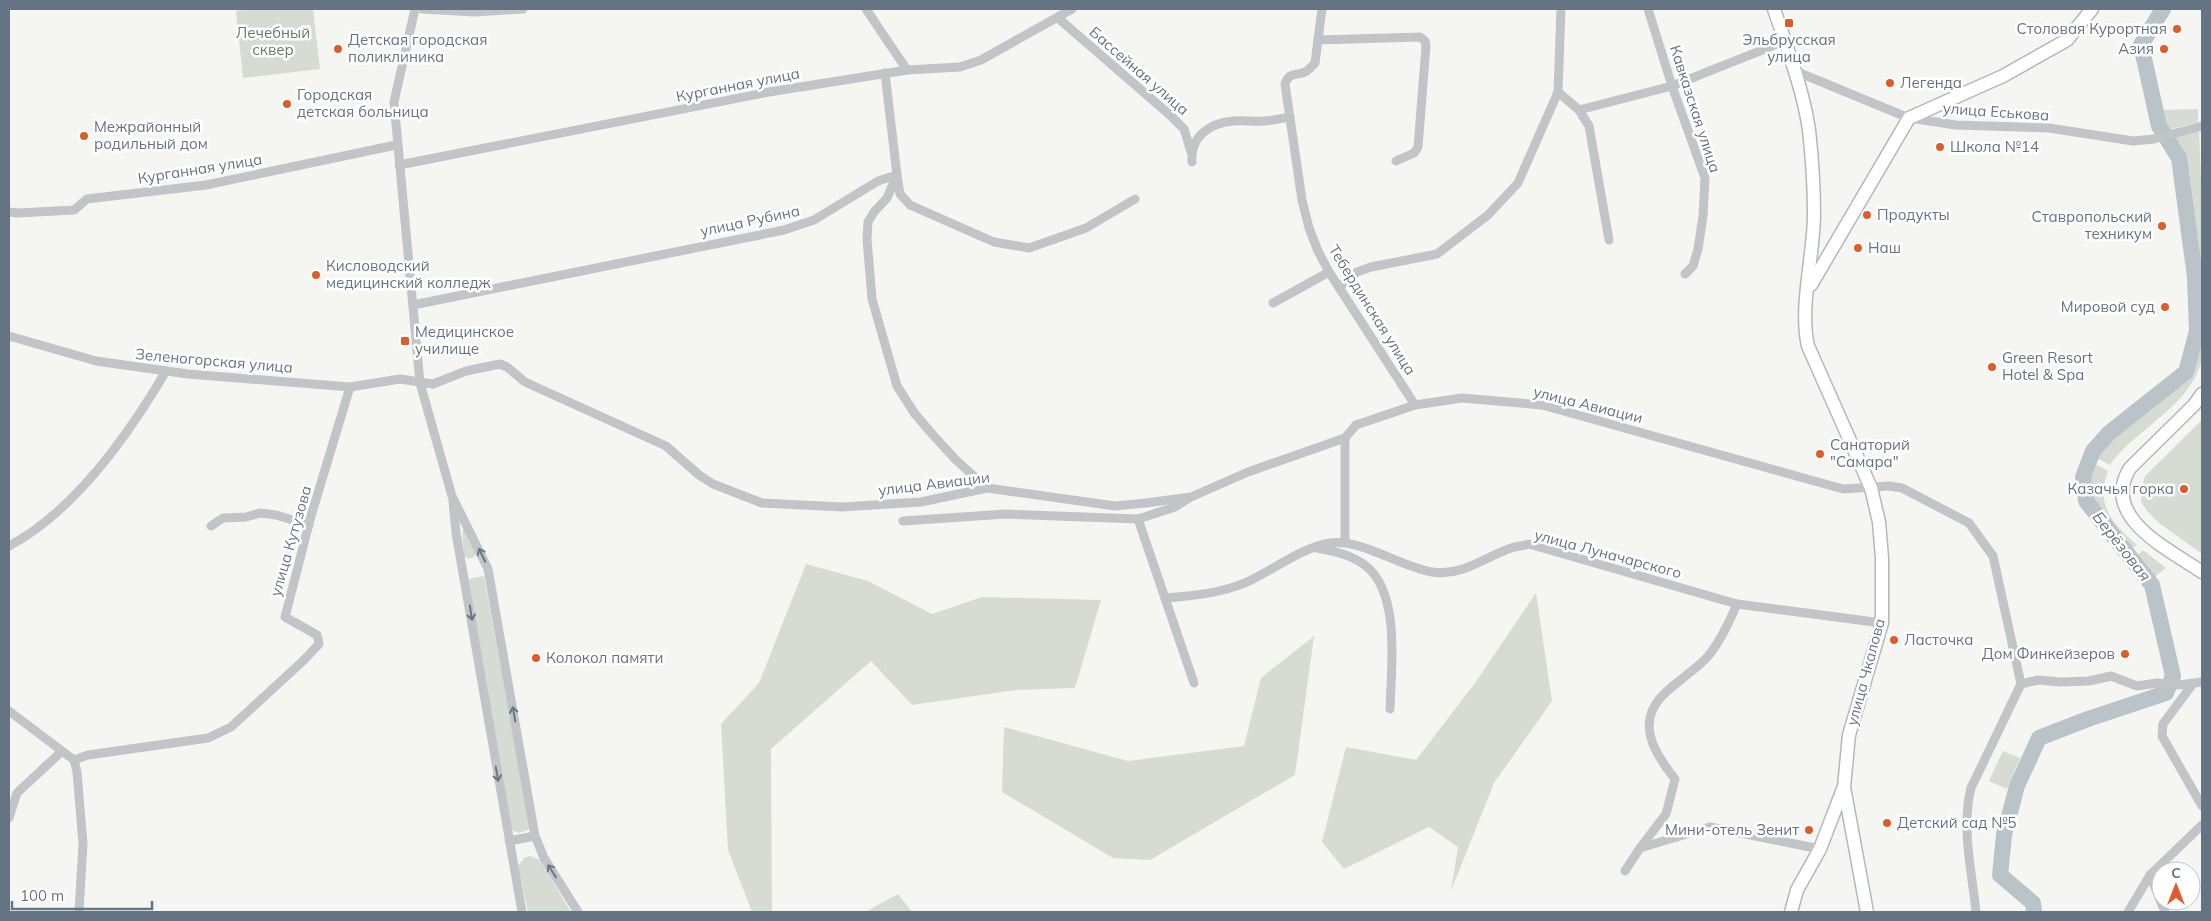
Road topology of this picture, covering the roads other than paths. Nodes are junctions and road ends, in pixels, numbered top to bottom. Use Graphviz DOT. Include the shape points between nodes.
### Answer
graph roads {
  1 [pos="414,9"];
  2 [pos="422,9"];
  3 [pos="523,9"];
  4 [pos="866,9"];
  5 [pos="1072,9"];
  6 [pos="1322,9"];
  7 [pos="1561,9"];
  8 [pos="1648,9"];
  9 [pos="1774,9"];
  10 [pos="2092,9"];
  11 [pos="476,11"];
  12 [pos="1058,18"];
  13 [pos="1318,40"];
  14 [pos="1785,41"];
  15 [pos="907,70"];
  16 [pos="1794,71"];
  17 [pos="884,73"];
  18 [pos="1672,86"];
  19 [pos="1558,92"];
  20 [pos="1579,110"];
  21 [pos="1290,116"];
  22 [pos="1909,118"];
  23 [pos="2202,126"];
  24 [pos="396,145"];
  25 [pos="1396,161"];
  26 [pos="399,165"];
  27 [pos="896,175"];
  28 [pos="1135,199"];
  29 [pos="9,212"];
  30 [pos="1609,240"];
  31 [pos="1329,272"];
  32 [pos="1685,274"];
  33 [pos="1339,287"];
  34 [pos="1808,289"];
  35 [pos="1273,303"];
  36 [pos="413,305"];
  37 [pos="9,336"];
  38 [pos="166,371"];
  39 [pos="420,383"];
  40 [pos="350,387"];
  41 [pos="2202,394"];
  42 [pos="1415,404"];
  43 [pos="1345,438"];
  44 [pos="987,488"];
  45 [pos="1871,488"];
  46 [pos="452,496"];
  47 [pos="1191,497"];
  48 [pos="1138,519"];
  49 [pos="903,521"];
  50 [pos="309,524"];
  51 [pos="211,526"];
  52 [pos="1345,542"];
  53 [pos="9,546"];
  54 [pos="1314,548"];
  55 [pos="2202,572"];
  56 [pos="1166,598"];
  57 [pos="1737,604"];
  58 [pos="1882,623"];
  59 [pos="2202,682"];
  60 [pos="1194,683"];
  61 [pos="2021,684"];
  62 [pos="2192,684"];
  63 [pos="1390,709"];
  64 [pos="9,711"];
  65 [pos="61,752"];
  66 [pos="74,760"];
  67 [pos="1844,787"];
  68 [pos="2202,806"];
  69 [pos="9,818"];
  70 [pos="2202,825"];
  71 [pos="535,836"];
  72 [pos="508,841"];
  73 [pos="1640,848"];
  74 [pos="1820,849"];
  75 [pos="1625,871"];
  76 [pos="2150,875"];
  77 [pos="79,912"];
  78 [pos="522,912"];
  79 [pos="578,912"];
  80 [pos="1791,912"];
  81 [pos="1867,912"];
  82 [pos="1976,912"];
  83 [pos="2128,912"];
  84 [pos="2165,912"];
  1 -- 24 [label="street" via="394,102"];
  2 -- 11 [label="street"];
  3 -- 11 [label="street"];
  4 -- 15 [label="street"];
  5 -- 12 [label="street, Курганная улица"];
  6 -- 13 [label="street, Тебердинская улица"];
  7 -- 19 [label="street"];
  8 -- 18 [label="street, Кавказская улица"];
  9 -- 14 [label="street"];
  10 -- 22 [label="street" via="2067,40 2003,76"];
  12 -- 15 [label="street, Курганная улица" via="967,65"];
  12 -- 21 [label="street, Бассейная улица" via="1170,114 1184,129 1192,157 1194,142 1214,125 1232,121 1265,122"];
  13 -- 21 [label="street, Тебердинская улица" via="1315,63 1306,72 1291,74 1287,78"];
  13 -- 25 [label="street" via="1420,37 1425,41 1418,147 1414,153"];
  14 -- 16 [label="street"];
  14 -- 18 [label="street"];
  15 -- 17 [label="street, Курганная улица"];
  16 -- 22 [label="street, улица Еськова"];
  16 -- 34 [label="street" via="1808,128 1812,167 1814,214"];
  17 -- 26 [label="street, Курганная улица" via="769,92"];
  17 -- 27 [label="street"];
  18 -- 20 [label="street"];
  18 -- 32 [label="street, Кавказская улица" via="1705,178 1704,216 1698,249 1693,266"];
  19 -- 20 [label="street"];
  19 -- 33 [label="street" via="1518,183 1488,215 1437,254 1371,267 1357,272"];
  20 -- 30 [label="street" via="1589,126"];
  21 -- 31 [label="street, Тебердинская улица" via="1302,200 1309,228"];
  22 -- 23 [label="street, улица Еськова" via="1956,125 2049,128 2133,141 2154,139"];
  22 -- 34 [label="street, улица Чкалова"];
  24 -- 26 [label="street"];
  24 -- 29 [label="street, Курганная улица" via="206,185 87,199 74,210"];
  26 -- 36 [label="street"];
  27 -- 28 [label="street" via="900,194 910,205 994,242 1029,248 1086,228"];
  27 -- 36 [label="street, улица Рубина" via="878,181 814,220 784,230"];
  27 -- 44 [label="street" via="887,198 868,222 872,299 879,326 897,386 915,414 956,460"];
  31 -- 33 [label="street, Тебердинская улица"];
  31 -- 35 [label="street"];
  33 -- 42 [label="street, Тебердинская улица"];
  34 -- 45 [label="street, улица Чкалова" via="1805,317 1808,346"];
  36 -- 39 [label="street"];
  37 -- 38 [label="street, Зеленогорская улица" via="96,361"];
  38 -- 40 [label="street, Зеленогорская улица"];
  38 -- 53 [label="street" via="140,416 70,501 29,536"];
  39 -- 40 [label="street, Зеленогорская улица" via="400,379"];
  39 -- 44 [label="street, улица Авиации" via="433,384 466,371 500,364 526,382 666,446 713,484 762,503 842,507 921,502"];
  39 -- 46 [label="street"];
  40 -- 50 [label="street, улица Кутузова"];
  41 -- 55 [label="street" via="2130,468 2123,493 2128,514 2134,523"];
  42 -- 43 [label="street, улица Авиации" via="1356,425"];
  42 -- 45 [label="street, улица Авиации" via="1462,398 1542,405 1843,489"];
  43 -- 47 [label="street, улица Авиации" via="1248,472"];
  43 -- 52 [label="street"];
  44 -- 47 [label="street, улица Авиации" via="1115,506"];
  45 -- 58 [label="street, улица Чкалова" via="1879,522 1882,558"];
  45 -- 61 [label="street, улица Авиации" via="1902,488 1969,523 1993,556"];
  71 -- 46 [label="street, one-way" via="488,569"];
  46 -- 72 [label="street, one-way"];
  47 -- 48 [label="street, улица Авиации" via="1175,507"];
  48 -- 49 [label="street, улица Авиации" via="1006,514"];
  48 -- 56 [label="street"];
  50 -- 51 [label="street" via="260,513 223,518"];
  50 -- 66 [label="street, улица Кутузова" via="285,616 317,635 319,644 303,661 231,727 208,738 88,755"];
  52 -- 54 [label="street, улица Луначарского"];
  52 -- 57 [label="street, улица Луначарского" via="1431,572 1448,573 1529,544"];
  54 -- 56 [label="street, улица Луначарского" via="1246,582 1201,595"];
  54 -- 63 [label="street" via="1348,556 1368,567 1388,600 1391,618"];
  56 -- 60 [label="street"];
  57 -- 58 [label="street, улица Луначарского"];
  57 -- 73 [label="street" via="1708,656 1663,695 1653,709 1650,727 1653,745 1661,762 1675,779 1666,814"];
  58 -- 67 [label="street, улица Чкалова" via="1849,735"];
  59 -- 62 [label="street"];
  61 -- 62 [label="street" via="2038,680 2089,681 2111,676 2137,686"];
  61 -- 82 [label="street" via="1971,788 1968,802 1966,820"];
  62 -- 68 [label="street" via="2163,724 2162,736"];
  64 -- 65 [label="street"];
  65 -- 66 [label="street"];
  65 -- 69 [label="street" via="17,793"];
  66 -- 77 [label="street" via="78,772 83,844"];
  67 -- 74 [label="street"];
  67 -- 81 [label="street, улица Чкалова"];
  70 -- 76 [label="street"];
  71 -- 72 [label="street"];
  79 -- 71 [label="street, one-way" via="544,858"];
  72 -- 78 [label="street"];
  73 -- 74 [label="street" via="1710,827"];
  73 -- 75 [label="street"];
  74 -- 80 [label="street" via="1797,890"];
  76 -- 83 [label="street"];
  76 -- 84 [label="street"];
}
